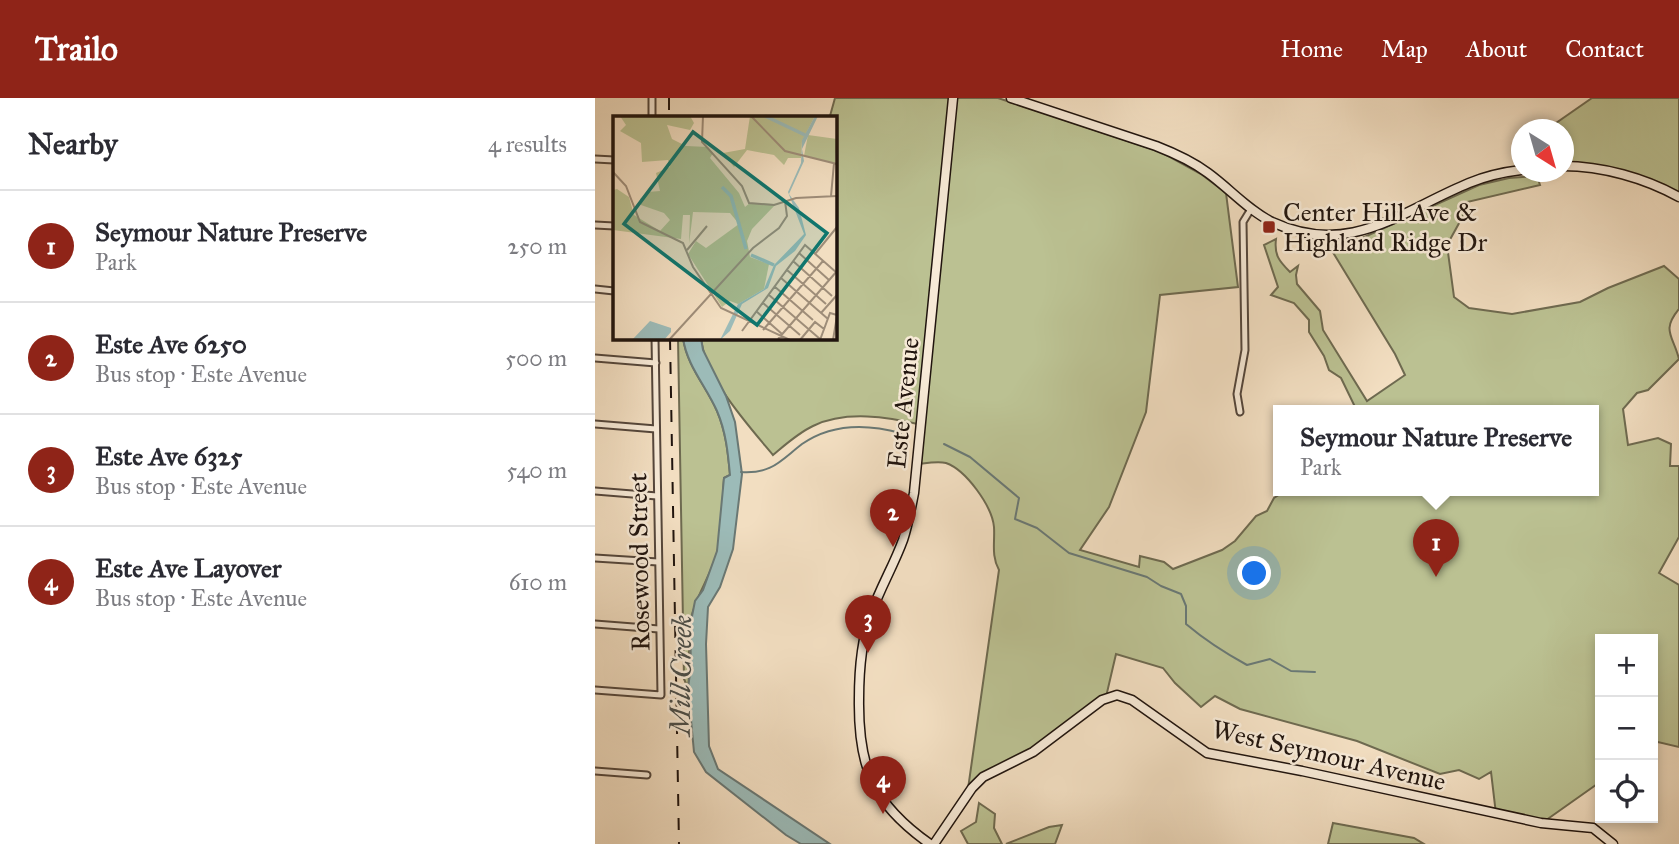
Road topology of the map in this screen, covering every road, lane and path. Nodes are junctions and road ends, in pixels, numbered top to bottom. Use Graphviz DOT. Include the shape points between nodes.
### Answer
graph roads {
  1 [pos="652,98"];
  2 [pos="953,98"];
  3 [pos="1011,98"];
  4 [pos="652,116"];
  5 [pos="595,159"];
  6 [pos="613,160"];
  7 [pos="1574,168"];
  8 [pos="1511,172"];
  9 [pos="1679,197"];
  10 [pos="1251,209"];
  11 [pos="595,225"];
  12 [pos="613,226"];
  13 [pos="595,289"];
  14 [pos="613,291"];
  15 [pos="655,340"];
  16 [pos="595,358"];
  17 [pos="656,363"];
  18 [pos="1240,412"];
  19 [pos="595,424"];
  20 [pos="656,429"];
  21 [pos="595,491"];
  22 [pos="657,496"];
  23 [pos="595,558"];
  24 [pos="658,562"];
  25 [pos="595,624"];
  26 [pos="659,629"];
  27 [pos="595,690"];
  28 [pos="595,771"];
  29 [pos="647,775"];
  30 [pos="932,844"];
  31 [pos="1613,844"];
  1 -- 4 [label="street"];
  2 -- 30 [label="street, Este Avenue" via="917,475 903,539 870,615 859,680 859,737 868,776 886,807"];
  3 -- 10 [label="street" via="1179,156 1206,171"];
  5 -- 6 [label="street"];
  7 -- 9 [label="street" via="1621,174"];
  8 -- 10 [label="street" via="1469,183 1376,226 1345,234 1298,231"];
  10 -- 18 [label="street" via="1243,222 1246,339 1238,379"];
  11 -- 12 [label="street"];
  13 -- 14 [label="street"];
  15 -- 17 [label="street, Rosewood Street"];
  16 -- 17 [label="street"];
  17 -- 20 [label="street, Rosewood Street"];
  19 -- 20 [label="street"];
  20 -- 22 [label="street, Rosewood Street"];
  21 -- 22 [label="street"];
  22 -- 24 [label="street, Rosewood Street"];
  23 -- 24 [label="street"];
  24 -- 26 [label="street, Rosewood Street"];
  25 -- 26 [label="street"];
  26 -- 27 [label="street, Rosewood Street" via="661,695"];
  28 -- 29 [label="street"];
  30 -- 31 [label="street, West Seymour Avenue" via="983,777 1033,752 1102,700 1117,695 1132,699 1207,753 1541,823 1593,828"];
}
